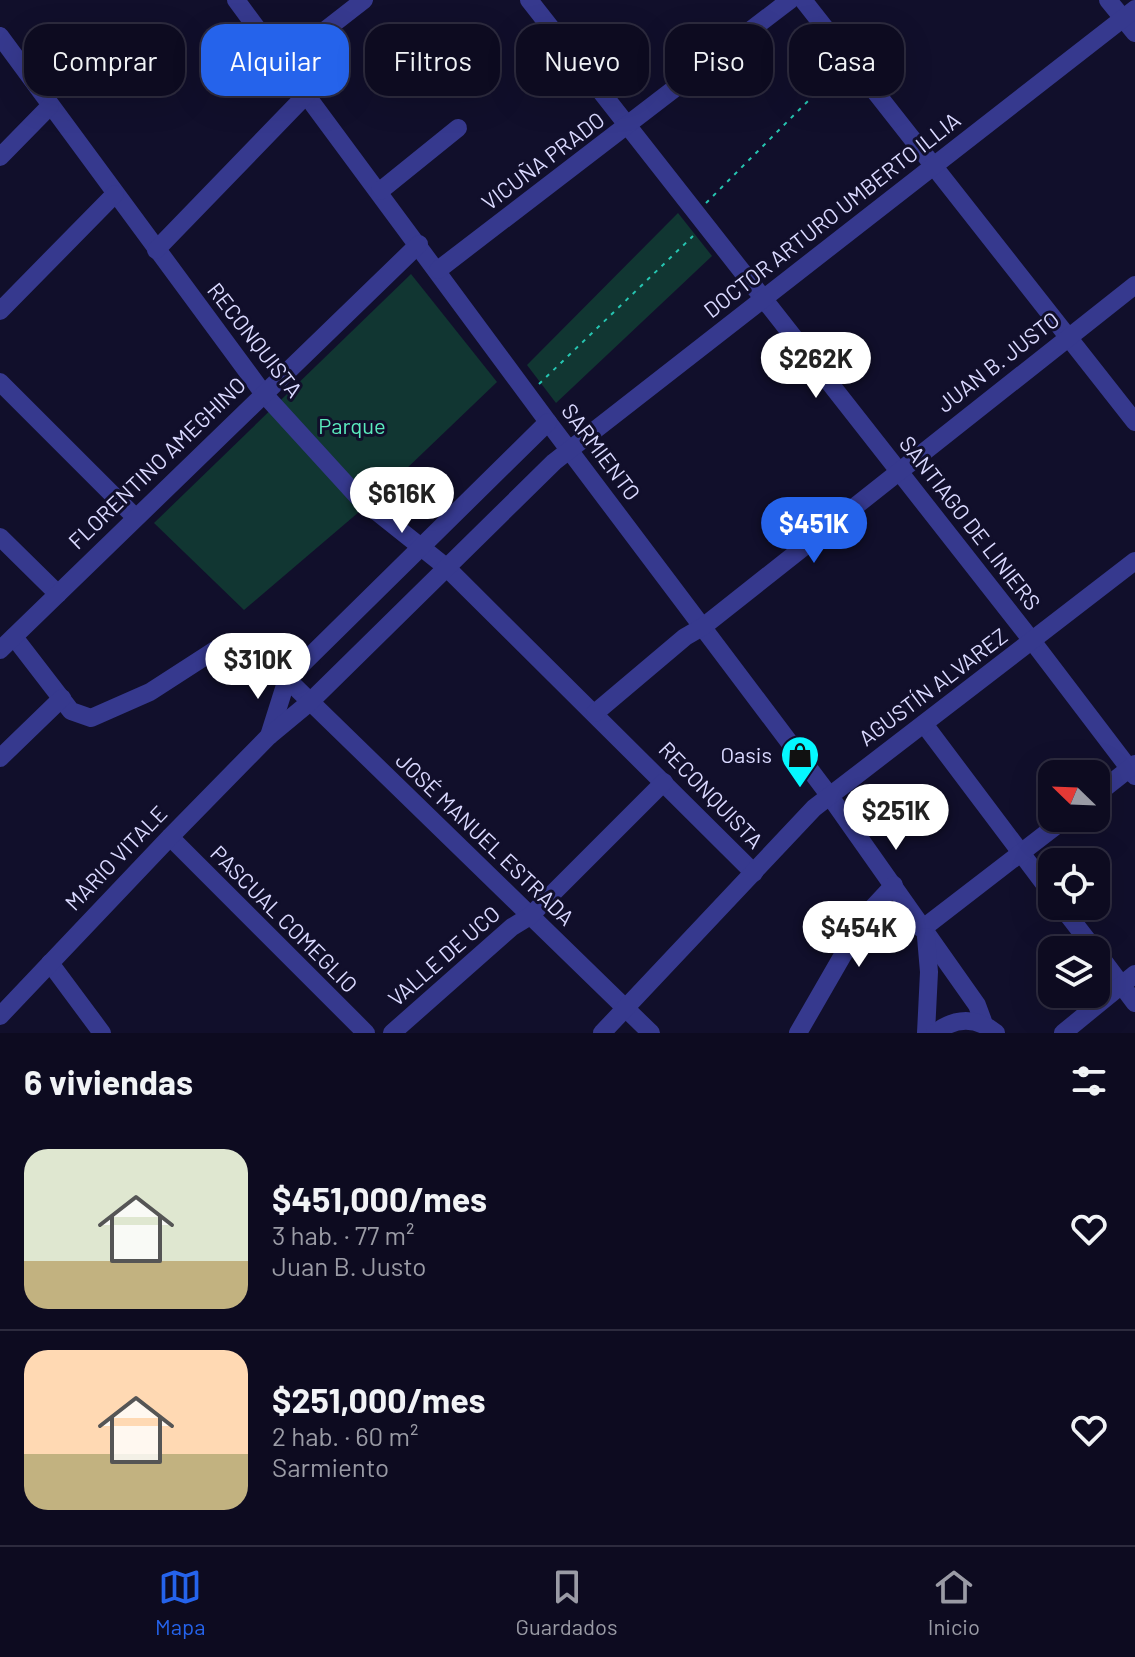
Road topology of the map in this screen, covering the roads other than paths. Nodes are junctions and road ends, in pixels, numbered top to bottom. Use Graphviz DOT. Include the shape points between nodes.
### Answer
graph roads {
  1 [pos="236,0"];
  2 [pos="364,0"];
  3 [pos="529,0"];
  4 [pos="790,0"];
  5 [pos="803,0"];
  6 [pos="1108,0"];
  7 [pos="1131,20"];
  8 [pos="254,24"];
  9 [pos="333,24"];
  10 [pos="0,36"];
  11 [pos="305,96"];
  12 [pos="309,96"];
  13 [pos="50,106"];
  14 [pos="628,126"];
  15 [pos="458,128"];
  16 [pos="0,157"];
  17 [pos="933,166"];
  18 [pos="380,191"];
  19 [pos="115,194"];
  20 [pos="419,244"];
  21 [pos="156,250"];
  22 [pos="438,270"];
  23 [pos="1135,285"];
  24 [pos="763,300"];
  25 [pos="0,311"];
  26 [pos="1068,337"];
  27 [pos="0,382"];
  28 [pos="263,393"];
  29 [pos="548,422"];
  30 [pos="1135,422"];
  31 [pos="570,450"];
  32 [pos="899,471"];
  33 [pos="135,517"];
  34 [pos="0,537"];
  35 [pos="420,546"];
  36 [pos="1135,561"];
  37 [pos="446,567"];
  38 [pos="58,594"];
  39 [pos="704,626"];
  40 [pos="14,637"];
  41 [pos="1033,642"];
  42 [pos="0,650"];
  43 [pos="215,650"];
  44 [pos="287,679"];
  45 [pos="62,698"];
  46 [pos="310,702"];
  47 [pos="595,713"];
  48 [pos="924,724"];
  49 [pos="269,736"];
  50 [pos="0,758"];
  51 [pos="1133,770"];
  52 [pos="664,782"];
  53 [pos="1110,786"];
  54 [pos="829,795"];
  55 [pos="1048,832"];
  56 [pos="170,837"];
  57 [pos="1021,853"];
  58 [pos="754,873"];
  59 [pos="1038,875"];
  60 [pos="894,885"];
  61 [pos="530,916"];
  62 [pos="1072,920"];
  63 [pos="924,931"];
  64 [pos="1084,936"];
  65 [pos="50,963"];
  66 [pos="1110,964"];
  67 [pos="1128,980"];
  68 [pos="1135,1003"];
  69 [pos="626,1008"];
  70 [pos="0,1016"];
  71 [pos="990,1028"];
  72 [pos="102,1033"];
  73 [pos="366,1033"];
  74 [pos="392,1033"];
  75 [pos="602,1033"];
  76 [pos="651,1033"];
  77 [pos="798,1033"];
  78 [pos="926,1033"];
  79 [pos="935,1033"];
  80 [pos="1063,1033"];
  1 -- 8 [label="street, SARMIENTO"];
  2 -- 9 [label="street"];
  3 -- 14 [label="street, SANTIAGO DE LINIERS"];
  4 -- 14 [label="street, VICUÑA PRADO"];
  5 -- 17 [label="street"];
  6 -- 7 [label="street"];
  7 -- 17 [label="street, DOCTOR ARTURO UMBERTO ILLIA"];
  10 -- 13 [label="street, RECONQUISTA"];
  11 -- 21 [label="street"];
  12 -- 18 [label="street, SARMIENTO"];
  13 -- 16 [label="street"];
  13 -- 19 [label="street, RECONQUISTA"];
  14 -- 22 [label="street, VICUÑA PRADO"];
  14 -- 24 [label="street, SANTIAGO DE LINIERS"];
  15 -- 18 [label="street"];
  17 -- 24 [label="street, DOCTOR ARTURO UMBERTO ILLIA"];
  17 -- 26 [label="street"];
  18 -- 20 [label="street, SARMIENTO"];
  19 -- 21 [label="street, RECONQUISTA"];
  19 -- 25 [label="street"];
  20 -- 22 [label="street, SARMIENTO"];
  20 -- 28 [label="street, FLORENTINO AMEGHINO"];
  21 -- 28 [label="street, RECONQUISTA"];
  22 -- 29 [label="street, SARMIENTO"];
  23 -- 26 [label="street, JUAN B. JUSTO"];
  24 -- 31 [label="street, DOCTOR ARTURO UMBERTO ILLIA"];
  24 -- 32 [label="street, SANTIAGO DE LINIERS"];
  26 -- 30 [label="street"];
  26 -- 32 [label="street, JUAN B. JUSTO"];
  27 -- 33 [label="street"];
  28 -- 33 [label="street, FLORENTINO AMEGHINO"];
  28 -- 35 [label="street, RECONQUISTA" via="357,496"];
  29 -- 31 [label="street, SARMIENTO"];
  29 -- 35 [label="street, MARIO VITALE"];
  31 -- 37 [label="street, MARIO VITALE"];
  31 -- 39 [label="street, SARMIENTO"];
  32 -- 39 [label="street, JUAN B. JUSTO"];
  32 -- 41 [label="street, SANTIAGO DE LINIERS"];
  33 -- 38 [label="street, FLORENTINO AMEGHINO"];
  34 -- 38 [label="street"];
  35 -- 37 [label="street, RECONQUISTA"];
  35 -- 44 [label="street, MARIO VITALE"];
  36 -- 41 [label="street, AGUSTÍN ALVAREZ"];
  37 -- 46 [label="street, MARIO VITALE"];
  37 -- 47 [label="street, RECONQUISTA"];
  38 -- 40 [label="street, FLORENTINO AMEGHINO"];
  39 -- 47 [label="street, JUAN B. JUSTO"];
  39 -- 54 [label="street, SARMIENTO"];
  40 -- 42 [label="street, FLORENTINO AMEGHINO"];
  40 -- 45 [label="street"];
  41 -- 48 [label="street, AGUSTÍN ALVAREZ"];
  41 -- 51 [label="street, SANTIAGO DE LINIERS"];
  43 -- 45 [label="street" via="150,692 91,718 71,711"];
  44 -- 46 [label="street, JOSÉ MANUEL ESTRADA"];
  44 -- 49 [label="street, MARIO VITALE"];
  45 -- 50 [label="street"];
  46 -- 49 [label="street, MARIO VITALE"];
  46 -- 61 [label="street, JOSÉ MANUEL ESTRADA"];
  47 -- 52 [label="street, RECONQUISTA"];
  48 -- 54 [label="street, AGUSTÍN ALVAREZ"];
  48 -- 57 [label="street"];
  49 -- 56 [label="street, MARIO VITALE"];
  51 -- 53 [label="street"];
  52 -- 58 [label="street, RECONQUISTA"];
  52 -- 61 [label="street, VALLE DE UCO"];
  54 -- 58 [label="street, AGUSTÍN ALVAREZ"];
  54 -- 60 [label="street, SARMIENTO"];
  55 -- 57 [label="street"];
  56 -- 65 [label="street, MARIO VITALE"];
  56 -- 73 [label="street, PASCUAL COMEGLIO"];
  57 -- 59 [label="street"];
  57 -- 63 [label="street"];
  58 -- 69 [label="street, AGUSTÍN ALVAREZ"];
  60 -- 63 [label="street, SARMIENTO"];
  60 -- 77 [label="street" via="866,915"];
  61 -- 69 [label="street, JOSÉ MANUEL ESTRADA"];
  61 -- 74 [label="street, VALLE DE UCO"];
  62 -- 64 [label="street"];
  63 -- 71 [label="street, SARMIENTO"];
  63 -- 78 [label="street, SARMIENTO" via="929,972"];
  65 -- 70 [label="street, MARIO VITALE"];
  65 -- 72 [label="street"];
  66 -- 67 [label="street"];
  67 -- 68 [label="street"];
  67 -- 80 [label="street"];
  69 -- 75 [label="street, AGUSTÍN ALVAREZ"];
  69 -- 76 [label="street, JOSÉ MANUEL ESTRADA"];
  71 -- 79 [label="street" via="957,1021"];
}
